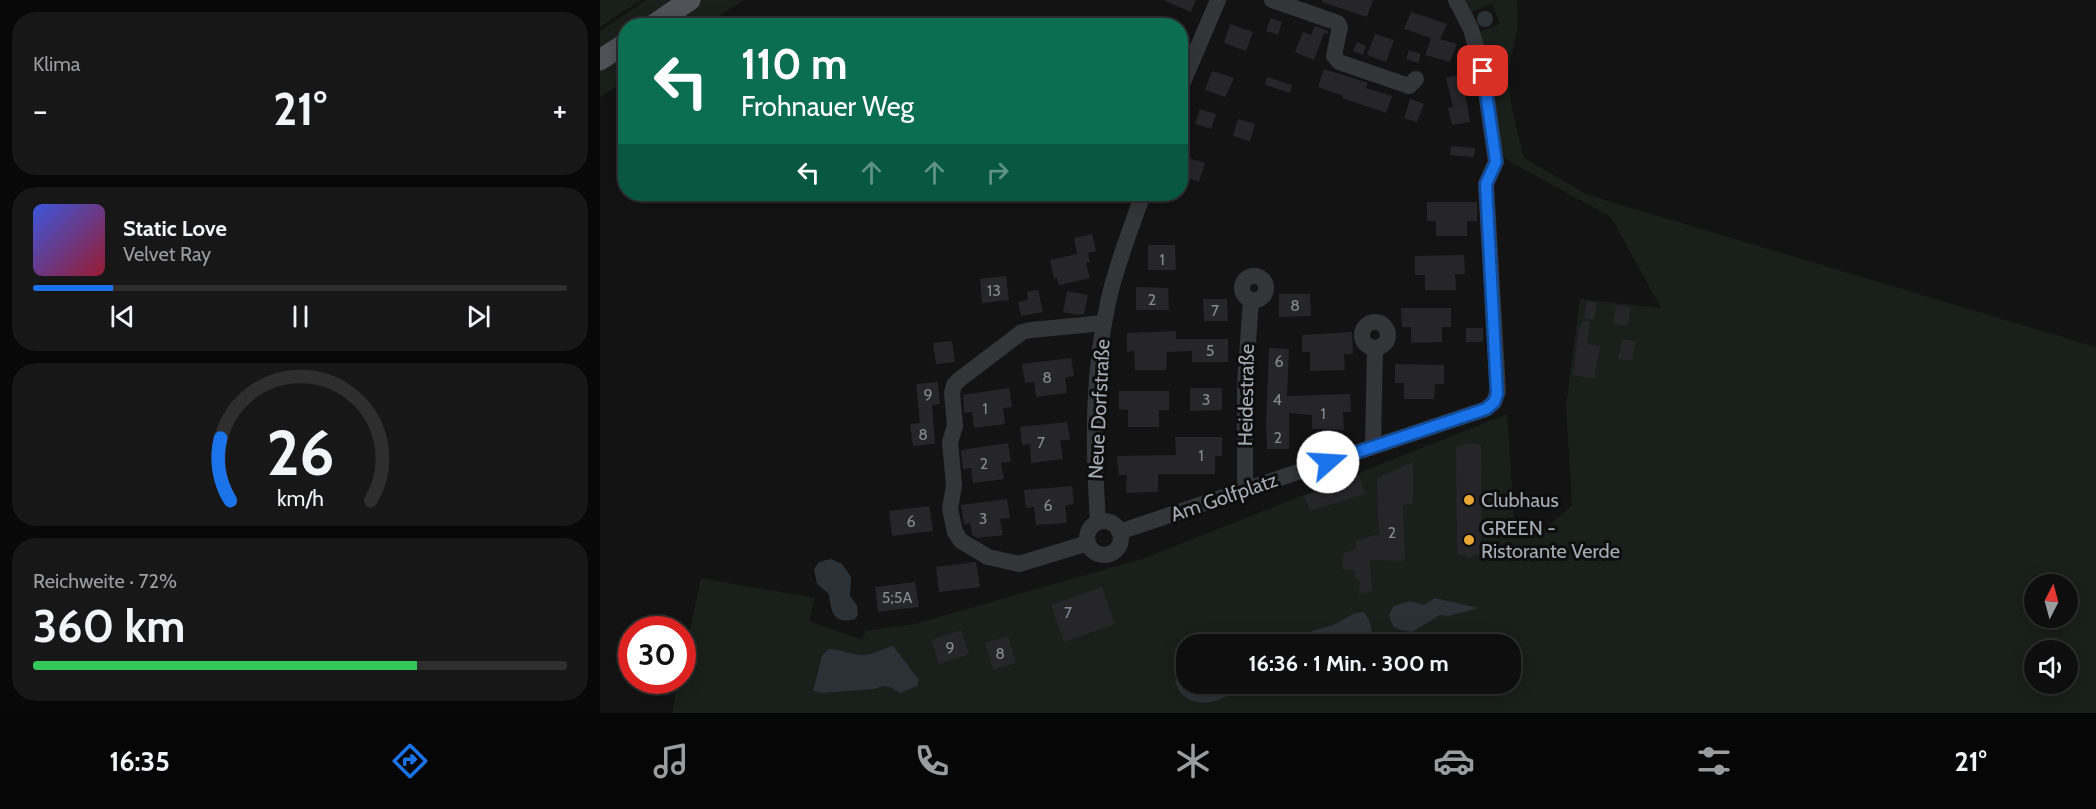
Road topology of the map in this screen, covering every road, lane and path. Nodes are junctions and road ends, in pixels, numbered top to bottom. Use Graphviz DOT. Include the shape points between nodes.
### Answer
graph roads {
  1 [pos="690,0"];
  2 [pos="1218,0"];
  3 [pos="1272,0"];
  4 [pos="1456,0"];
  5 [pos="664,18"];
  6 [pos="618,48"];
  7 [pos="600,60"];
  8 [pos="1188,72"];
  9 [pos="1416,79"];
  10 [pos="1141,201"];
  11 [pos="1251,300"];
  12 [pos="1104,323"];
  13 [pos="1375,348"];
  14 [pos="1373,446"];
  15 [pos="1245,491"];
  16 [pos="1098,522"];
  17 [pos="1119,532"];
  18 [pos="1088,543"];
  1 -- 5 [label="main road"];
  2 -- 8 [label="street"];
  3 -- 9 [label="street" via="1338,23 1334,56 1339,62 1409,86"];
  4 -- 14 [label="street, Am Golfplatz" via="1471,29 1483,71 1496,162 1486,184 1486,199 1498,391 1486,409"];
  6 -- 7 [label="main road"];
  10 -- 12 [label="street, Neue Dorfstraße"];
  11 -- 15 [label="street, Heidestraße" via="1245,384"];
  12 -- 16 [label="street, Neue Dorfstraße" via="1094,430"];
  12 -- 18 [label="street" via="1022,332 960,379 952,393 955,426 950,442 954,484 950,509 954,532 961,541 988,557 1019,564"];
  13 -- 14 [label="street"];
  14 -- 15 [label="street, Am Golfplatz"];
  15 -- 17 [label="street, Am Golfplatz"];
  16 -- 17 [label="street" via="1110,522"];
  16 -- 18 [label="street, Neue Dorfstraße" via="1088,531"];
  17 -- 18 [label="street" via="1119,544 1109,554 1097,553"];
}
